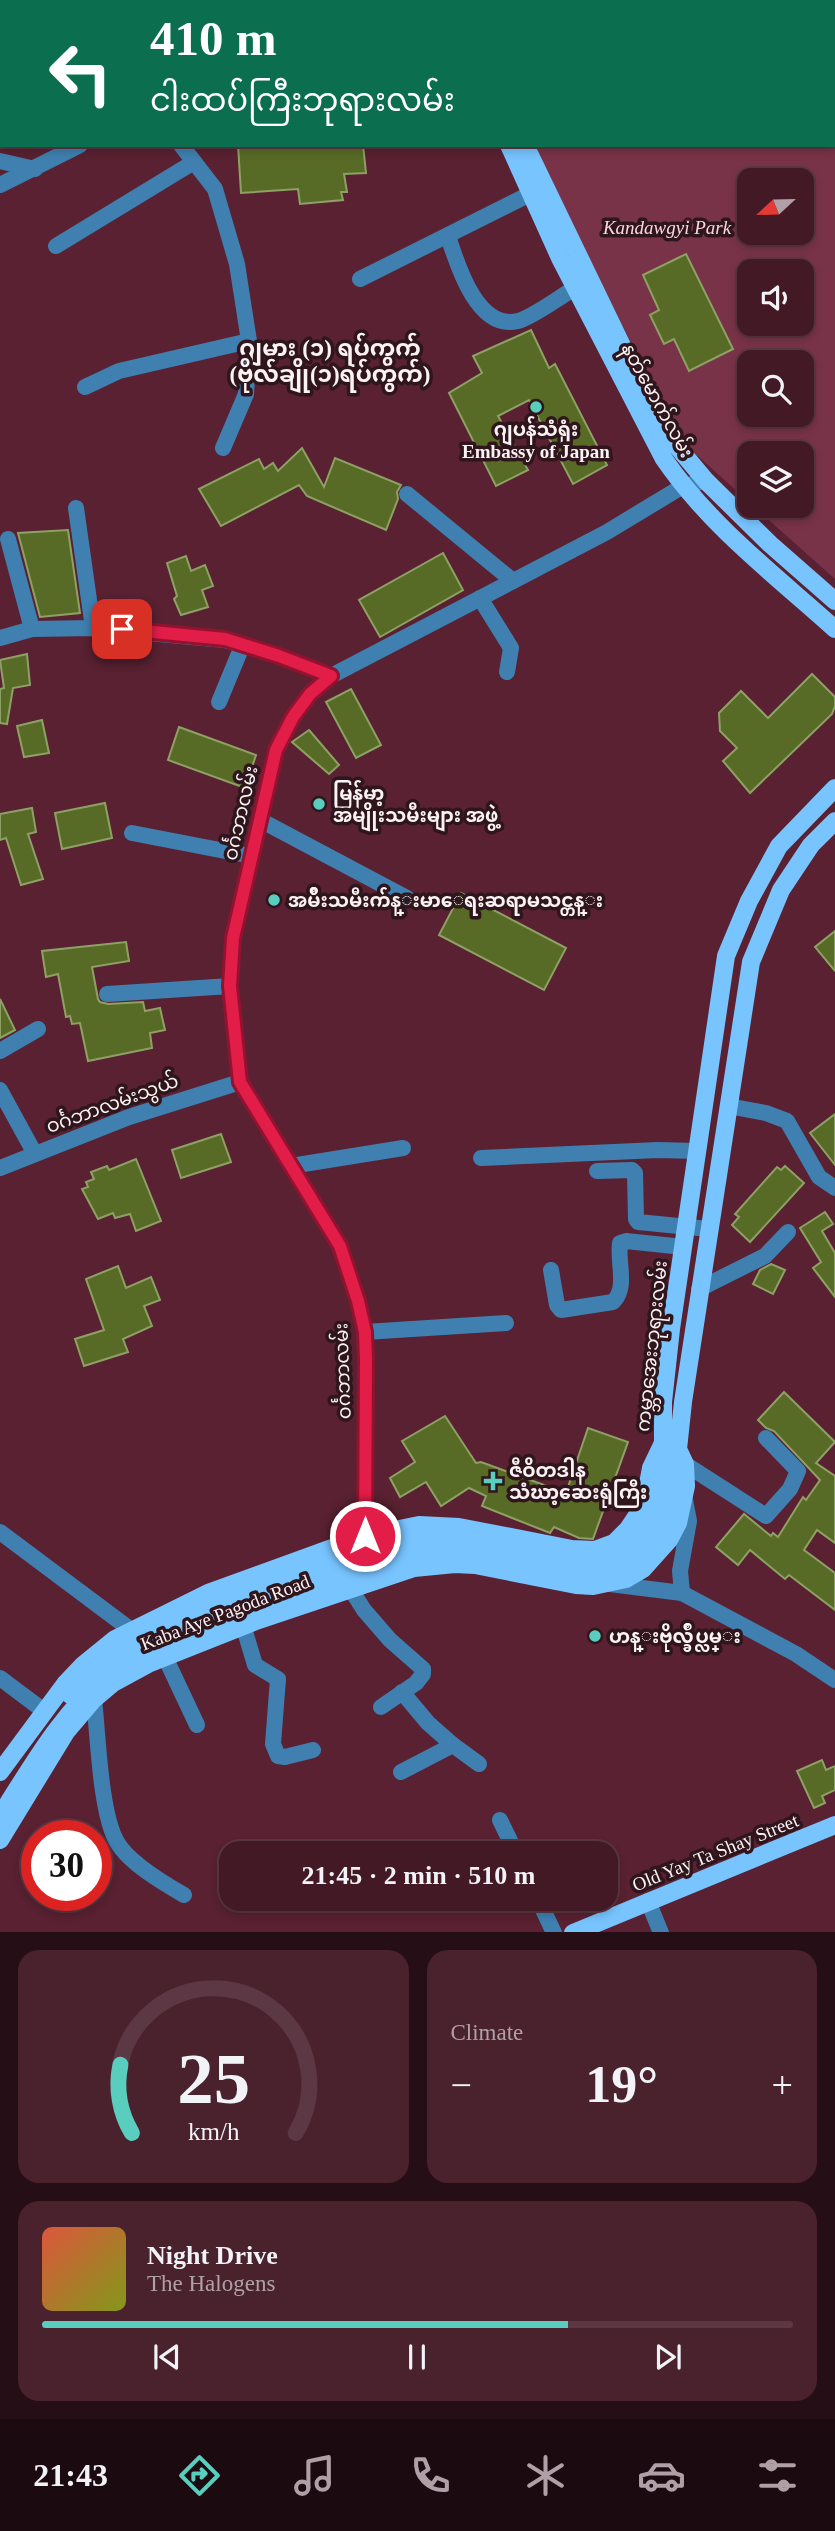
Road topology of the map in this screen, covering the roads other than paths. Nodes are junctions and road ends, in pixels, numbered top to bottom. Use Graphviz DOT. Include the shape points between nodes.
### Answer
graph roads {
  1 [pos="76,147"];
  2 [pos="183,147"];
  3 [pos="511,147"];
  4 [pos="525,147"];
  5 [pos="0,161"];
  6 [pos="194,162"];
  7 [pos="35,169"];
  8 [pos="528,169"];
  9 [pos="0,185"];
  10 [pos="530,194"];
  11 [pos="448,236"];
  12 [pos="56,246"];
  13 [pos="360,279"];
  14 [pos="575,288"];
  15 [pos="601,320"];
  16 [pos="249,341"];
  17 [pos="85,387"];
  18 [pos="223,448"];
  19 [pos="706,481"];
  20 [pos="683,486"];
  21 [pos="407,495"];
  22 [pos="76,508"];
  23 [pos="8,539"];
  24 [pos="513,581"];
  25 [pos="480,598"];
  26 [pos="835,601"];
  27 [pos="93,628"];
  28 [pos="33,629"];
  29 [pos="835,629"];
  30 [pos="0,638"];
  31 [pos="243,644"];
  32 [pos="507,672"];
  33 [pos="331,676"];
  34 [pos="219,702"];
  35 [pos="835,788"];
  36 [pos="260,820"];
  37 [pos="835,821"];
  38 [pos="132,833"];
  39 [pos="251,856"];
  40 [pos="407,898"];
  41 [pos="230,986"];
  42 [pos="107,994"];
  43 [pos="38,1029"];
  44 [pos="0,1051"];
  45 [pos="240,1082"];
  46 [pos="0,1090"];
  47 [pos="728,1106"];
  48 [pos="0,1111"];
  49 [pos="403,1148"];
  50 [pos="696,1151"];
  51 [pos="29,1157"];
  52 [pos="481,1158"];
  53 [pos="291,1166"];
  54 [pos="0,1168"];
  55 [pos="597,1171"];
  56 [pos="835,1188"];
  57 [pos="685,1225"];
  58 [pos="709,1229"];
  59 [pos="788,1232"];
  60 [pos="683,1247"];
  61 [pos="551,1270"];
  62 [pos="699,1290"];
  63 [pos="506,1323"];
  64 [pos="365,1332"];
  65 [pos="766,1438"];
  66 [pos="675,1452"];
  67 [pos="685,1500"];
  68 [pos="0,1532"];
  69 [pos="365,1536"];
  70 [pos="659,1553"];
  71 [pos="608,1584"];
  72 [pos="350,1588"];
  73 [pos="682,1593"];
  74 [pos="243,1625"];
  75 [pos="131,1630"];
  76 [pos="165,1657"];
  77 [pos="0,1678"];
  78 [pos="835,1681"];
  79 [pos="402,1692"];
  80 [pos="94,1699"];
  81 [pos="381,1707"];
  82 [pos="44,1711"];
  83 [pos="197,1724"];
  84 [pos="66,1732"];
  85 [pos="453,1745"];
  86 [pos="313,1750"];
  87 [pos="480,1764"];
  88 [pos="0,1772"];
  89 [pos="401,1772"];
  90 [pos="0,1796"];
  91 [pos="0,1816"];
  92 [pos="500,1820"];
  93 [pos="835,1825"];
  94 [pos="0,1840"];
  95 [pos="510,1841"];
  96 [pos="184,1895"];
  97 [pos="648,1901"];
  98 [pos="544,1911"];
  99 [pos="554,1932"];
  100 [pos="575,1932"];
  101 [pos="662,1932"];
  1 -- 7 [label="street"];
  2 -- 6 [label="street"];
  3 -- 8 [label="main road, နတ်မောက်လမ်း"];
  4 -- 8 [label="main road, နတ်မောက်လမ်း"];
  5 -- 7 [label="street"];
  6 -- 12 [label="street"];
  6 -- 16 [label="street" via="215,189 237,264"];
  7 -- 9 [label="street"];
  8 -- 10 [label="main road, နတ်မောက်လမ်း"];
  8 -- 15 [label="main road, နတ်မောက်လမ်း"];
  10 -- 11 [label="street"];
  10 -- 14 [label="main road, နတ်မောက်လမ်း"];
  11 -- 13 [label="street"];
  11 -- 14 [label="street" via="470,292 495,318 519,321"];
  14 -- 15 [label="main road, နတ်မောက်လမ်း"];
  15 -- 19 [label="main road, နတ်မောက်လမ်း" via="670,438"];
  15 -- 20 [label="main road, နတ်မောက်လမ်း" via="659,451"];
  16 -- 17 [label="street" via="119,371"];
  16 -- 18 [label="street" via="246,394"];
  19 -- 20 [label="street, ဝင်္ဂဘာလမ်း"];
  19 -- 26 [label="main road, နတ်မောက်လမ်း"];
  20 -- 24 [label="street, ဝင်္ဂဘာလမ်း"];
  20 -- 29 [label="main road, နတ်မောက်လမ်း" via="715,522"];
  21 -- 24 [label="street"];
  22 -- 27 [label="street"];
  23 -- 28 [label="street"];
  24 -- 25 [label="street, ဝင်္ဂဘာလမ်း"];
  25 -- 32 [label="street" via="511,648"];
  25 -- 33 [label="street, ဝင်္ဂဘာလမ်း"];
  27 -- 28 [label="street"];
  27 -- 31 [label="street"];
  28 -- 30 [label="street"];
  31 -- 33 [label="street"];
  31 -- 34 [label="street"];
  33 -- 36 [label="street, ဝင်္ဂဘာလမ်း" via="310,694 276,750"];
  35 -- 50 [label="main road, ကမ္ဘာအေးဘုရားလမ်း" via="779,846 748,901 726,956"];
  36 -- 39 [label="street, ဝင်္ဂဘာလမ်း"];
  36 -- 40 [label="street"];
  37 -- 47 [label="main road, ကမ္ဘာအေးဘုရားလမ်း" via="811,845 781,890 751,962"];
  38 -- 39 [label="street"];
  39 -- 41 [label="street, ဝင်္ဂဘာလမ်း" via="233,938"];
  41 -- 42 [label="street"];
  41 -- 45 [label="street, ဝင်္ဂဘာလမ်း"];
  43 -- 44 [label="street"];
  45 -- 51 [label="street, ဝင်္ဂဘာလမ်းသွယ်" via="129,1117"];
  45 -- 53 [label="street, ဝင်္ဂဘာလမ်း"];
  46 -- 51 [label="street"];
  47 -- 56 [label="street" via="766,1112 786,1121 818,1177"];
  47 -- 58 [label="main road, ကမ္ဘာအေးဘုရားလမ်း"];
  48 -- 51 [label="street"];
  49 -- 53 [label="street"];
  50 -- 52 [label="street"];
  50 -- 57 [label="main road, ကမ္ဘာအေးဘုရားလမ်း"];
  51 -- 54 [label="street, ဝင်္ဂဘာလမ်းသွယ်"];
  53 -- 64 [label="street, ဝင်္ဂဘာလမ်း" via="340,1246"];
  55 -- 57 [label="street" via="635,1173 638,1222"];
  57 -- 58 [label="street"];
  57 -- 60 [label="main road, ကမ္ဘာအေးဘုရားလမ်း"];
  58 -- 62 [label="main road, ကမ္ဘာအေးဘုရားလမ်း"];
  59 -- 62 [label="street" via="765,1256"];
  60 -- 61 [label="street" via="620,1243 621,1287 613,1302 561,1310"];
  60 -- 66 [label="main road, ကမ္ဘာအေးဘုရားလမ်း" via="663,1402"];
  62 -- 66 [label="main road, ကမ္ဘာအေးဘုရားလမ်း"];
  63 -- 64 [label="street"];
  64 -- 69 [label="street, ဝင်္ဂဘာလမ်း"];
  65 -- 66 [label="street" via="798,1471 790,1489 766,1516"];
  66 -- 67 [label="main road, ကမ္ဘာအေးဘုရားလမ်း"];
  66 -- 69 [label="main road, Kaba Aye Pagoda Road" via="651,1468 636,1519 614,1543 595,1550 460,1527 419,1525"];
  66 -- 90 [label="main road, ကမ္ဘာအေးဘုရားလမ်း, bridge" via="642,1538 631,1550 613,1558 588,1561 496,1545 422,1540 333,1561 174,1621 117,1652 88,1676 40,1733"];
  66 -- 91 [label="main road, ကမ္ဘာအေးဘုရားလမ်း, bridge" via="670,1510 662,1532 637,1559 618,1569 588,1573 438,1553 364,1569 214,1621 108,1674 52,1734"];
  67 -- 70 [label="main road, ကမ္ဘာအေးဘုရားလမ်း" via="678,1524"];
  67 -- 73 [label="street" via="689,1521 680,1571"];
  68 -- 75 [label="street"];
  69 -- 75 [label="main road, Kaba Aye Pagoda Road" via="208,1593"];
  70 -- 71 [label="main road, Kaba Aye Pagoda Road" via="643,1569"];
  71 -- 72 [label="main road, Kaba Aye Pagoda Road" via="576,1585 455,1564 414,1568"];
  71 -- 73 [label="street"];
  72 -- 74 [label="main road, Kaba Aye Pagoda Road"];
  72 -- 79 [label="street" via="372,1620 423,1669 416,1683"];
  73 -- 78 [label="street" via="796,1654"];
  74 -- 76 [label="main road, Kaba Aye Pagoda Road"];
  74 -- 86 [label="street" via="255,1664 278,1679 273,1744 278,1756"];
  75 -- 82 [label="main road, Kaba Aye Pagoda Road" via="83,1665"];
  76 -- 80 [label="main road, Kaba Aye Pagoda Road" via="130,1672"];
  76 -- 83 [label="street"];
  77 -- 82 [label="street"];
  79 -- 81 [label="street"];
  79 -- 85 [label="street"];
  80 -- 84 [label="main road, Kaba Aye Pagoda Road"];
  80 -- 96 [label="street" via="107,1819 117,1843 150,1875"];
  82 -- 84 [label="main road"];
  82 -- 88 [label="main road, Kaba Aye Pagoda Road"];
  84 -- 94 [label="main road, Kaba Aye Pagoda Road"];
  85 -- 87 [label="street"];
  85 -- 89 [label="street"];
  92 -- 95 [label="street"];
  93 -- 97 [label="main road, Old Yay Ta Shay Street"];
  97 -- 100 [label="main road, Old Yay Ta Shay Street"];
  97 -- 101 [label="street"];
  98 -- 99 [label="street"];
}
